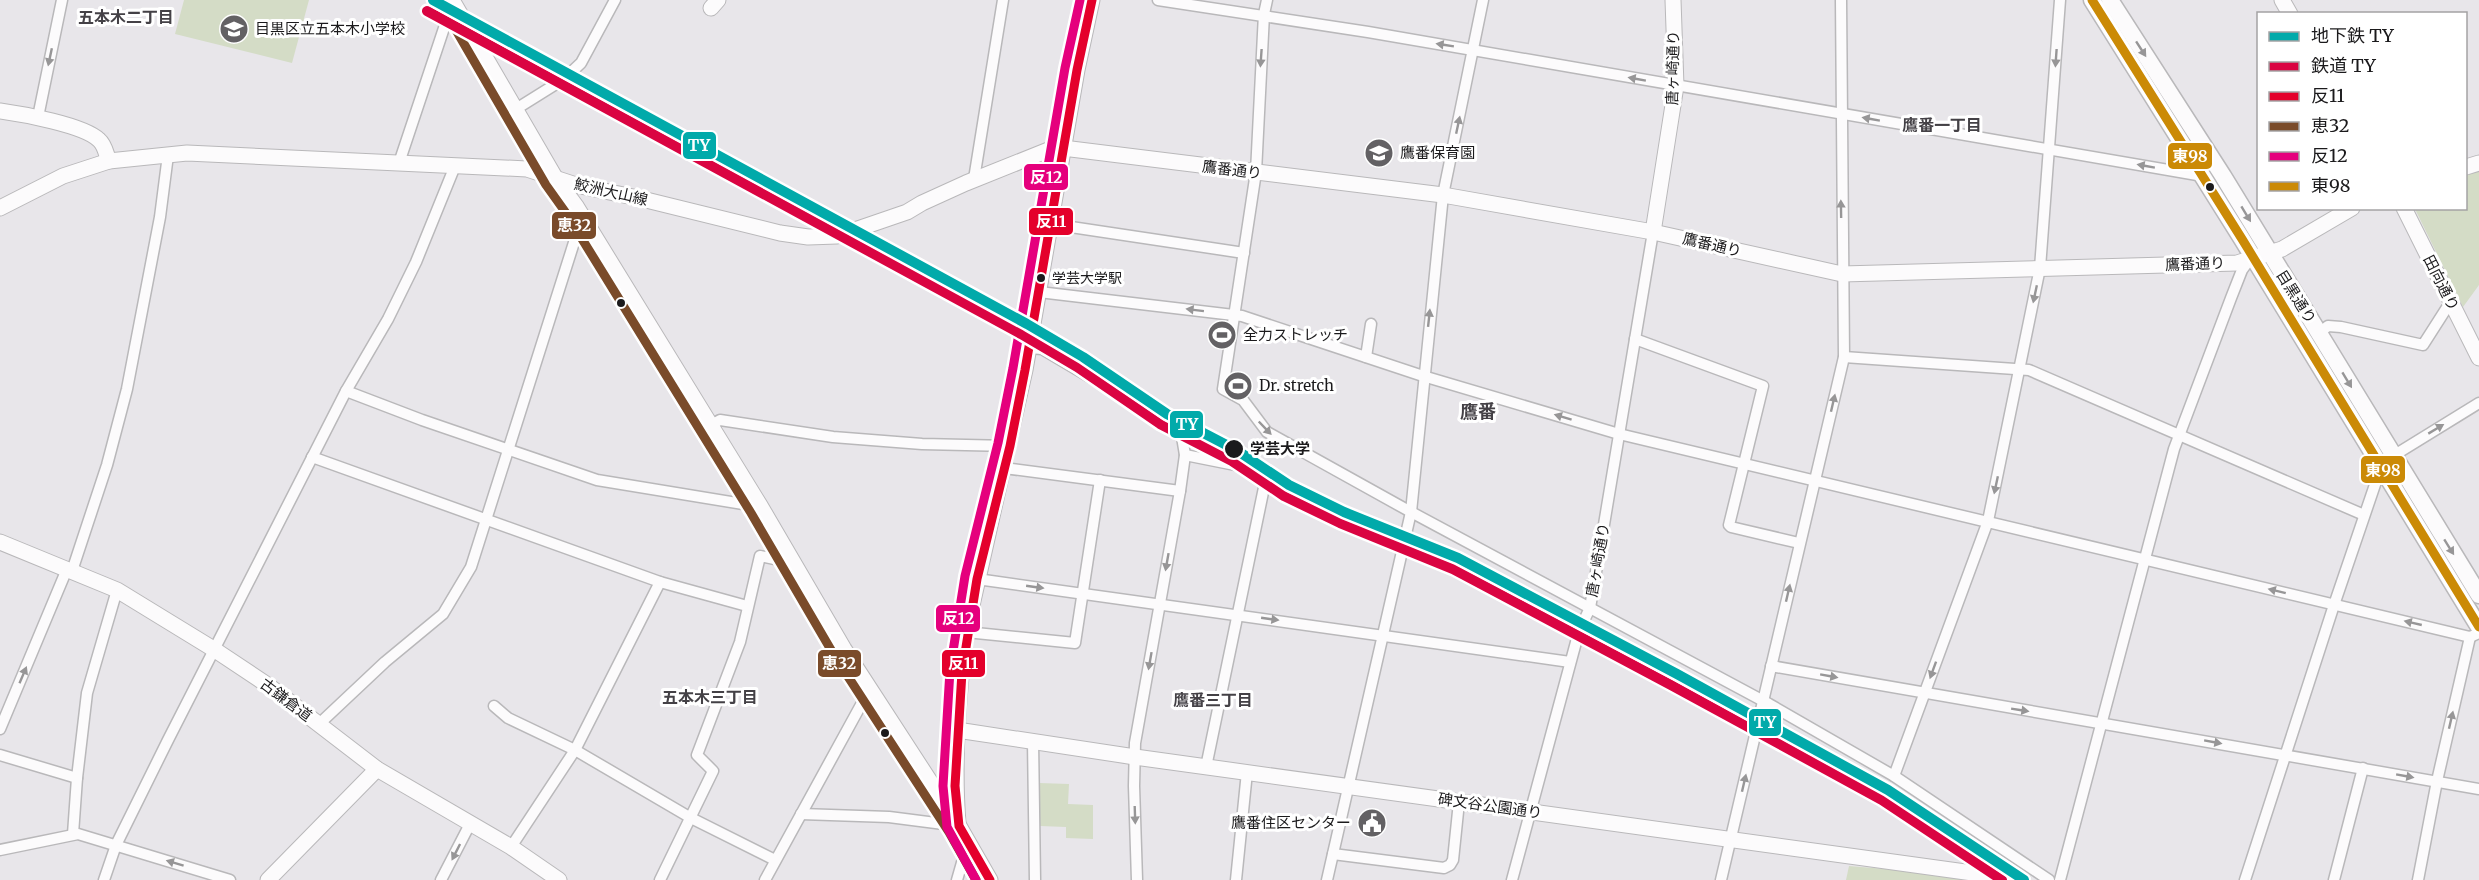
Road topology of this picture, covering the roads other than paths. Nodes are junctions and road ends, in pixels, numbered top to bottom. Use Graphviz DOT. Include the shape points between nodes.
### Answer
graph roads {
  1 [pos="62,0"];
  2 [pos="615,0"];
  3 [pos="1003,0"];
  4 [pos="1092,0"];
  5 [pos="1158,0"];
  6 [pos="1267,0"];
  7 [pos="1483,0"];
  8 [pos="1673,0"];
  9 [pos="1841,0"];
  10 [pos="2060,0"];
  11 [pos="2092,0"];
  12 [pos="2112,0"];
  13 [pos="454,5"];
  14 [pos="1264,14"];
  15 [pos="1474,50"];
  16 [pos="1676,86"];
  17 [pos="516,109"];
  18 [pos="0,111"];
  19 [pos="1841,114"];
  20 [pos="38,117"];
  21 [pos="1063,148"];
  22 [pos="2048,148"];
  23 [pos="168,155"];
  24 [pos="109,161"];
  25 [pos="399,163"];
  26 [pos="455,166"];
  27 [pos="1256,172"];
  28 [pos="2203,176"];
  29 [pos="556,179"];
  30 [pos="974,179"];
  31 [pos="1443,195"];
  32 [pos="0,208"];
  33 [pos="2348,210"];
  34 [pos="2405,210"];
  35 [pos="1051,224"];
  36 [pos="587,225"];
  37 [pos="1653,232"];
  38 [pos="850,233"];
  39 [pos="1244,253"];
  40 [pos="2261,255"];
  41 [pos="2040,268"];
  42 [pos="1842,274"];
  43 [pos="1039,292"];
  44 [pos="2452,305"];
  45 [pos="1235,315"];
  46 [pos="1371,324"];
  47 [pos="2319,333"];
  48 [pos="1635,339"];
  49 [pos="1030,340"];
  50 [pos="1366,357"];
  51 [pos="1844,357"];
  52 [pos="2479,358"];
  53 [pos="2020,368"];
  54 [pos="1423,376"];
  55 [pos="346,392"];
  56 [pos="2479,403"];
  57 [pos="711,425"];
  58 [pos="1619,434"];
  59 [pos="2180,434"];
  60 [pos="1010,446"];
  61 [pos="508,450"];
  62 [pos="1185,455"];
  63 [pos="312,457"];
  64 [pos="2387,461"];
  65 [pos="1745,464"];
  66 [pos="1004,468"];
  67 [pos="1266,478"];
  68 [pos="1100,480"];
  69 [pos="1814,480"];
  70 [pos="1180,491"];
  71 [pos="761,507"];
  72 [pos="1411,512"];
  73 [pos="2364,515"];
  74 [pos="487,519"];
  75 [pos="1988,521"];
  76 [pos="0,542"];
  77 [pos="1799,543"];
  78 [pos="1405,544"];
  79 [pos="789,555"];
  80 [pos="2144,558"];
  81 [pos="70,570"];
  82 [pos="977,579"];
  83 [pos="660,582"];
  84 [pos="117,590"];
  85 [pos="1083,594"];
  86 [pos="2479,595"];
  87 [pos="1160,603"];
  88 [pos="2334,604"];
  89 [pos="747,606"];
  90 [pos="1590,608"];
  91 [pos="1238,614"];
  92 [pos="1579,631"];
  93 [pos="966,632"];
  94 [pos="2476,632"];
  95 [pos="1382,635"];
  96 [pos="215,650"];
  97 [pos="1570,662"];
  98 [pos="1771,666"];
  99 [pos="873,693"];
  100 [pos="1925,693"];
  101 [pos="1763,701"];
  102 [pos="494,706"];
  103 [pos="2101,723"];
  104 [pos="318,725"];
  105 [pos="1757,728"];
  106 [pos="0,729"];
  107 [pos="957,730"];
  108 [pos="1033,741"];
  109 [pos="575,750"];
  110 [pos="0,755"];
  111 [pos="2285,756"];
  112 [pos="1135,757"];
  113 [pos="1206,767"];
  114 [pos="2362,768"];
  115 [pos="377,769"];
  116 [pos="1247,772"];
  117 [pos="1894,776"];
  118 [pos="76,778"];
  119 [pos="2437,782"];
  120 [pos="1348,787"];
  121 [pos="2479,789"];
  122 [pos="1459,802"];
  123 [pos="1529,812"];
  124 [pos="801,814"];
  125 [pos="691,818"];
  126 [pos="470,824"];
  127 [pos="959,826"];
  128 [pos="73,834"];
  129 [pos="1731,840"];
  130 [pos="116,844"];
  131 [pos="511,847"];
  132 [pos="0,850"];
  133 [pos="973,851"];
  134 [pos="1333,854"];
  135 [pos="775,860"];
  136 [pos="1980,874"];
  137 [pos="2016,879"];
  138 [pos="104,880"];
  139 [pos="230,880"];
  140 [pos="268,880"];
  141 [pos="441,880"];
  142 [pos="559,880"];
  143 [pos="660,880"];
  144 [pos="765,880"];
  145 [pos="957,880"];
  146 [pos="990,880"];
  147 [pos="1035,880"];
  148 [pos="1137,880"];
  149 [pos="1236,880"];
  150 [pos="1328,880"];
  151 [pos="1512,880"];
  152 [pos="1721,880"];
  153 [pos="2049,880"];
  154 [pos="2060,880"];
  155 [pos="2245,880"];
  156 [pos="2334,880"];
  157 [pos="2418,880"];
  1 -- 20 [label="street, one-way"];
  2 -- 17 [label="street" via="581,63 564,79"];
  3 -- 30 [label="street"];
  4 -- 21 [label="street"];
  5 -- 14 [label="street"];
  6 -- 14 [label="street"];
  7 -- 15 [label="street"];
  8 -- 16 [label="street, 唐ヶ崎通り"];
  9 -- 19 [label="street"];
  10 -- 22 [label="street, one-way"];
  11 -- 28 [label="main road, 目黒通り"];
  12 -- 40 [label="main road, 目黒通り, one-way" via="2223,176"];
  13 -- 17 [label="street"];
  13 -- 25 [label="street"];
  15 -- 14 [label="street, one-way"];
  14 -- 27 [label="street, one-way"];
  16 -- 15 [label="street, one-way"];
  31 -- 15 [label="street, one-way"];
  16 -- 19 [label="street"];
  16 -- 37 [label="street, 唐ヶ崎通り"];
  17 -- 29 [label="street"];
  18 -- 20 [label="street"];
  22 -- 19 [label="street, one-way"];
  42 -- 19 [label="street, one-way"];
  20 -- 24 [label="street" via="97,138"];
  21 -- 27 [label="street, 鷹番通り"];
  21 -- 30 [label="street, 鮫洲大山線" via="1051,149"];
  21 -- 35 [label="street"];
  28 -- 22 [label="street, one-way"];
  22 -- 41 [label="street"];
  23 -- 24 [label="street, 鮫洲大山線"];
  23 -- 25 [label="street, 鮫洲大山線"];
  23 -- 81 [label="street" via="127,389 107,465"];
  24 -- 32 [label="street, 鮫洲大山線" via="63,176"];
  25 -- 26 [label="street, 鮫洲大山線"];
  26 -- 29 [label="street, 鮫洲大山線" via="527,169"];
  26 -- 55 [label="street" via="416,262"];
  27 -- 31 [label="street, 鷹番通り"];
  27 -- 39 [label="street"];
  28 -- 40 [label="main road, 目黒通り"];
  29 -- 36 [label="street"];
  29 -- 38 [label="street, 鮫洲大山線" via="780,233 808,237"];
  30 -- 38 [label="street, 鮫洲大山線" via="907,212"];
  31 -- 37 [label="street, 鷹番通り"];
  54 -- 31 [label="street, one-way"];
  33 -- 40 [label="street, 鷹番通り"];
  34 -- 44 [label="street, 田向通り"];
  35 -- 39 [label="street"];
  35 -- 43 [label="street"];
  36 -- 57 [label="street"];
  36 -- 61 [label="street" via="576,233"];
  37 -- 42 [label="street, 鷹番通り"];
  37 -- 48 [label="street, 唐ヶ崎通り"];
  38 -- 49 [label="street"];
  39 -- 45 [label="street"];
  40 -- 41 [label="street, 鷹番通り" via="2237,263"];
  40 -- 47 [label="main road, 目黒通り"];
  40 -- 59 [label="street" via="2242,270"];
  40 -- 64 [label="main road, 目黒通り"];
  41 -- 42 [label="street, 鷹番通り"];
  41 -- 53 [label="street, one-way"];
  42 -- 51 [label="street"];
  45 -- 43 [label="street, one-way"];
  43 -- 49 [label="street"];
  44 -- 47 [label="street" via="2423,345 2341,327 2328,326"];
  44 -- 52 [label="street, 田向通り"];
  45 -- 50 [label="street"];
  45 -- 72 [label="street, one-way" via="1223,389 1243,400 1267,432"];
  46 -- 50 [label="street"];
  47 -- 64 [label="main road, 目黒通り, one-way"];
  48 -- 58 [label="street, 唐ヶ崎通り"];
  48 -- 65 [label="street" via="1763,386"];
  49 -- 60 [label="street"];
  49 -- 62 [label="street" via="1181,431"];
  50 -- 54 [label="street"];
  51 -- 53 [label="street"];
  69 -- 51 [label="street, one-way"];
  53 -- 59 [label="street"];
  53 -- 75 [label="street, one-way"];
  58 -- 54 [label="street, one-way"];
  54 -- 72 [label="street"];
  55 -- 61 [label="street"];
  55 -- 63 [label="street"];
  64 -- 56 [label="street, one-way"];
  57 -- 60 [label="street" via="720,420 833,437"];
  57 -- 71 [label="street"];
  58 -- 65 [label="street"];
  58 -- 90 [label="street, 唐ヶ崎通り"];
  59 -- 73 [label="street"];
  59 -- 80 [label="street"];
  60 -- 66 [label="street"];
  61 -- 71 [label="street" via="597,480"];
  61 -- 74 [label="street"];
  62 -- 67 [label="street" via="1245,466"];
  62 -- 70 [label="street"];
  63 -- 74 [label="street"];
  63 -- 96 [label="street"];
  64 -- 73 [label="street"];
  64 -- 86 [label="main road, 目黒通り, one-way"];
  64 -- 94 [label="main road, 目黒通り"];
  65 -- 69 [label="street"];
  65 -- 77 [label="street" via="1731,527"];
  66 -- 68 [label="street"];
  66 -- 82 [label="street"];
  67 -- 78 [label="street"];
  67 -- 91 [label="street"];
  68 -- 70 [label="street"];
  68 -- 85 [label="street"];
  69 -- 75 [label="street"];
  69 -- 77 [label="street"];
  70 -- 87 [label="street, one-way"];
  71 -- 79 [label="street"];
  72 -- 78 [label="street"];
  72 -- 90 [label="street"];
  73 -- 88 [label="street"];
  74 -- 83 [label="street"];
  74 -- 104 [label="street" via="471,567 443,614"];
  75 -- 80 [label="street"];
  75 -- 100 [label="street, one-way"];
  76 -- 81 [label="street, 古鎌倉道"];
  98 -- 77 [label="street, one-way"];
  78 -- 92 [label="street"];
  78 -- 95 [label="street"];
  79 -- 89 [label="street" via="779,560 760,556"];
  79 -- 99 [label="street"];
  88 -- 80 [label="street, one-way"];
  80 -- 103 [label="street"];
  81 -- 84 [label="street, 古鎌倉道"];
  106 -- 81 [label="street, one-way"];
  82 -- 85 [label="street, one-way"];
  82 -- 93 [label="street"];
  83 -- 89 [label="street"];
  83 -- 109 [label="street"];
  84 -- 96 [label="street, 古鎌倉道"];
  84 -- 118 [label="street" via="87,693"];
  85 -- 87 [label="street"];
  85 -- 93 [label="street" via="1075,643"];
  87 -- 91 [label="street"];
  87 -- 112 [label="street, one-way"];
  94 -- 88 [label="street, one-way"];
  88 -- 111 [label="street"];
  89 -- 125 [label="street" via="740,642 697,755 713,771"];
  90 -- 92 [label="street, 唐ヶ崎通り"];
  90 -- 101 [label="street"];
  91 -- 95 [label="street, one-way"];
  91 -- 113 [label="street"];
  92 -- 97 [label="street, 唐ヶ崎通り"];
  92 -- 105 [label="street"];
  93 -- 107 [label="street"];
  119 -- 94 [label="street, one-way"];
  95 -- 97 [label="street"];
  95 -- 120 [label="street"];
  96 -- 104 [label="street, 古鎌倉道" via="270,686"];
  96 -- 130 [label="street"];
  97 -- 123 [label="street, 唐ヶ崎通り"];
  98 -- 100 [label="street, one-way"];
  98 -- 101 [label="street"];
  99 -- 124 [label="street" via="864,699"];
  99 -- 127 [label="street"];
  100 -- 103 [label="street, one-way"];
  100 -- 117 [label="street"];
  101 -- 105 [label="street"];
  101 -- 117 [label="street"];
  102 -- 109 [label="street" via="508,718"];
  103 -- 111 [label="street, one-way"];
  103 -- 154 [label="street"];
  104 -- 115 [label="street, 古鎌倉道"];
  129 -- 105 [label="street, one-way"];
  105 -- 136 [label="street" via="1912,815 1982,860"];
  107 -- 108 [label="street, 碑文谷公園通り"];
  107 -- 127 [label="street" via="955,786"];
  108 -- 112 [label="street, 碑文谷公園通り"];
  108 -- 147 [label="street"];
  109 -- 125 [label="street"];
  109 -- 131 [label="street"];
  110 -- 118 [label="street"];
  111 -- 114 [label="street"];
  111 -- 155 [label="street"];
  112 -- 113 [label="street, 碑文谷公園通り"];
  112 -- 148 [label="street, one-way"];
  113 -- 116 [label="street, 碑文谷公園通り"];
  114 -- 119 [label="street, one-way"];
  114 -- 156 [label="street"];
  115 -- 126 [label="street, 古鎌倉道"];
  115 -- 140 [label="street"];
  116 -- 120 [label="street, 碑文谷公園通り"];
  116 -- 149 [label="street"];
  117 -- 153 [label="street"];
  118 -- 128 [label="street"];
  119 -- 121 [label="street"];
  119 -- 157 [label="street"];
  120 -- 122 [label="street, 碑文谷公園通り"];
  120 -- 134 [label="street"];
  122 -- 123 [label="street, 碑文谷公園通り"];
  122 -- 134 [label="street" via="1450,866"];
  123 -- 129 [label="street, 碑文谷公園通り"];
  123 -- 151 [label="street, 唐ヶ崎通り"];
  124 -- 127 [label="street" via="890,817"];
  124 -- 135 [label="street"];
  125 -- 135 [label="street"];
  125 -- 143 [label="street"];
  126 -- 131 [label="street, 古鎌倉道"];
  126 -- 141 [label="street, one-way"];
  127 -- 133 [label="street"];
  128 -- 130 [label="street"];
  128 -- 132 [label="street"];
  129 -- 136 [label="street, 碑文谷公園通り"];
  129 -- 152 [label="street"];
  130 -- 138 [label="street"];
  139 -- 130 [label="street, one-way"];
  131 -- 142 [label="street, 古鎌倉道"];
  133 -- 145 [label="street" via="963,859"];
  133 -- 146 [label="street"];
  134 -- 150 [label="street"];
  135 -- 144 [label="street"];
  136 -- 137 [label="street, 碑文谷公園通り"];
}
